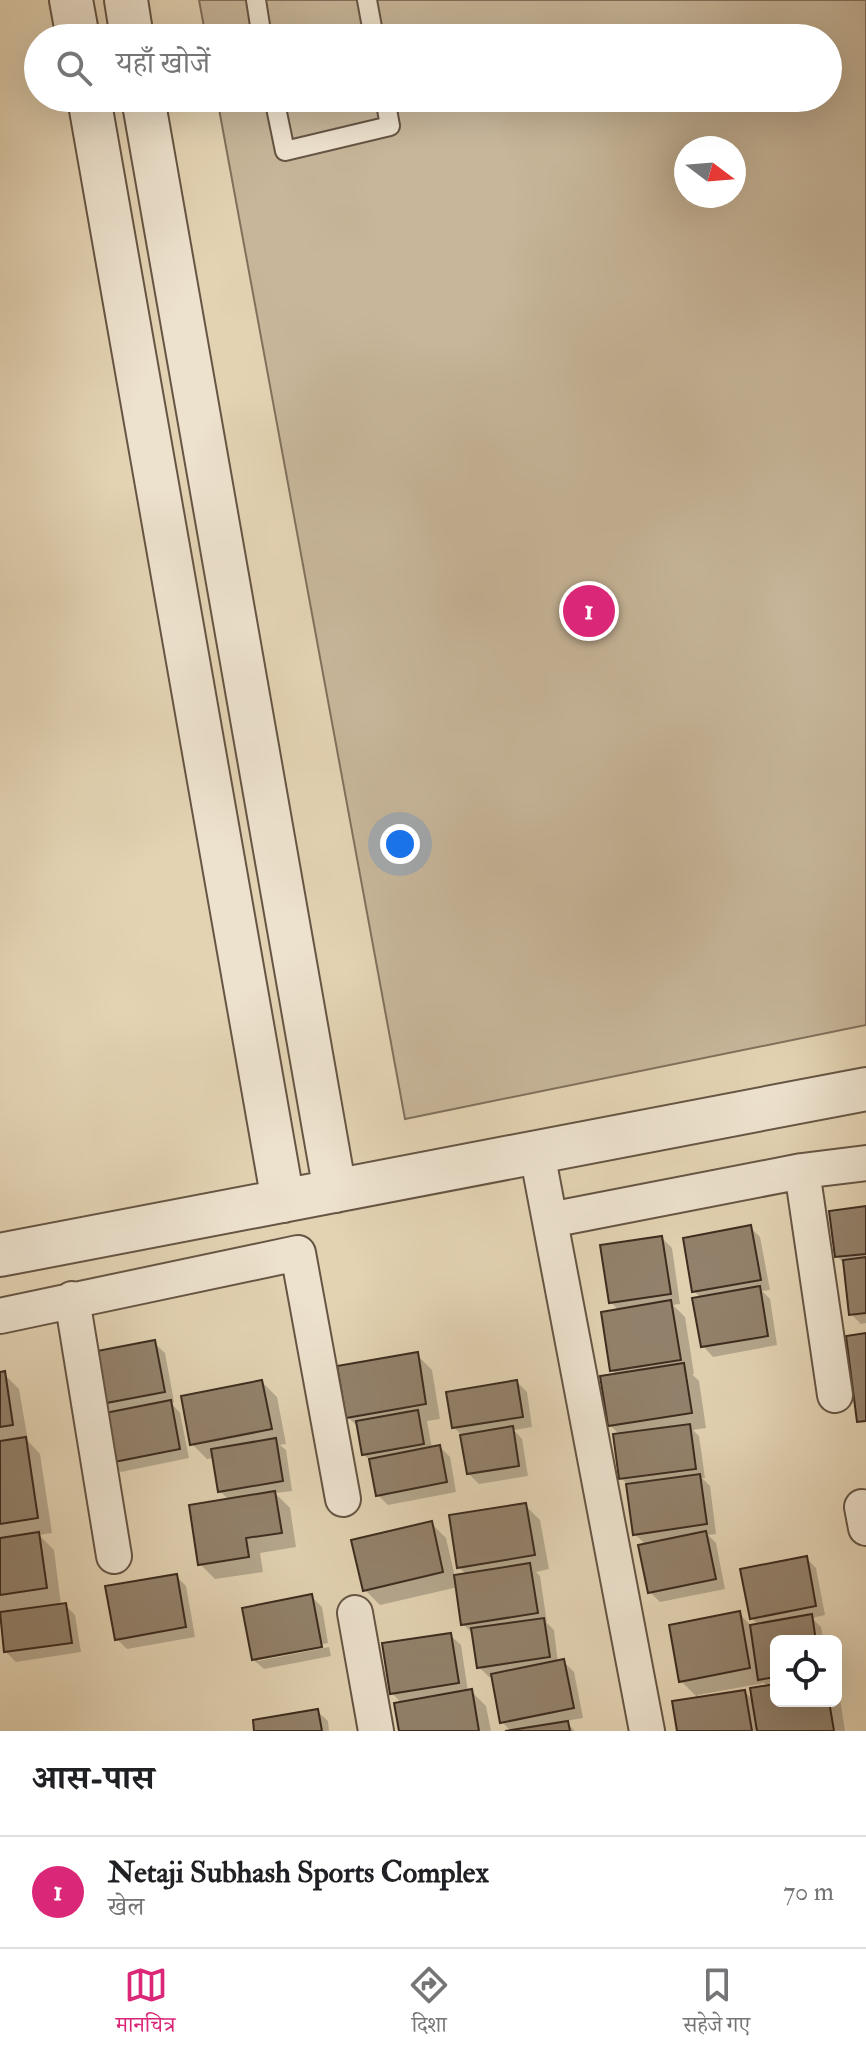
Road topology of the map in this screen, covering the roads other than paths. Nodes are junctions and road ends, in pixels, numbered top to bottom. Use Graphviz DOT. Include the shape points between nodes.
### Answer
graph roads {
  1 [pos="71,0"];
  2 [pos="126,0"];
  3 [pos="256,0"];
  4 [pos="367,0"];
  5 [pos="75,24"];
  6 [pos="130,24"];
  7 [pos="260,24"];
  8 [pos="371,24"];
  9 [pos="91,112"];
  10 [pos="145,112"];
  11 [pos="277,112"];
  12 [pos="388,112"];
  13 [pos="866,1089"];
  14 [pos="537,1153"];
  15 [pos="866,1163"];
  16 [pos="802,1171"];
  17 [pos="335,1191"];
  18 [pos="283,1201"];
  19 [pos="550,1220"];
  20 [pos="0,1255"];
  21 [pos="72,1299"];
  22 [pos="0,1316"];
  23 [pos="835,1395"];
  24 [pos="343,1499"];
  25 [pos="114,1556"];
  26 [pos="355,1613"];
  27 [pos="376,1731"];
  28 [pos="647,1731"];
  1 -- 5 [label="street"];
  2 -- 6 [label="street"];
  3 -- 7 [label="lane"];
  4 -- 8 [label="lane"];
  9 -- 18 [label="street"];
  10 -- 17 [label="street"];
  11 -- 12 [label="lane" via="285,151 390,126"];
  13 -- 14 [label="street"];
  14 -- 17 [label="street"];
  14 -- 19 [label="street"];
  15 -- 16 [label="street"];
  16 -- 19 [label="street"];
  16 -- 23 [label="street"];
  17 -- 18 [label="street"];
  18 -- 20 [label="street"];
  19 -- 28 [label="street"];
  21 -- 22 [label="street"];
  21 -- 24 [label="street" via="298,1253"];
  21 -- 25 [label="street"];
  26 -- 27 [label="street"];
}
